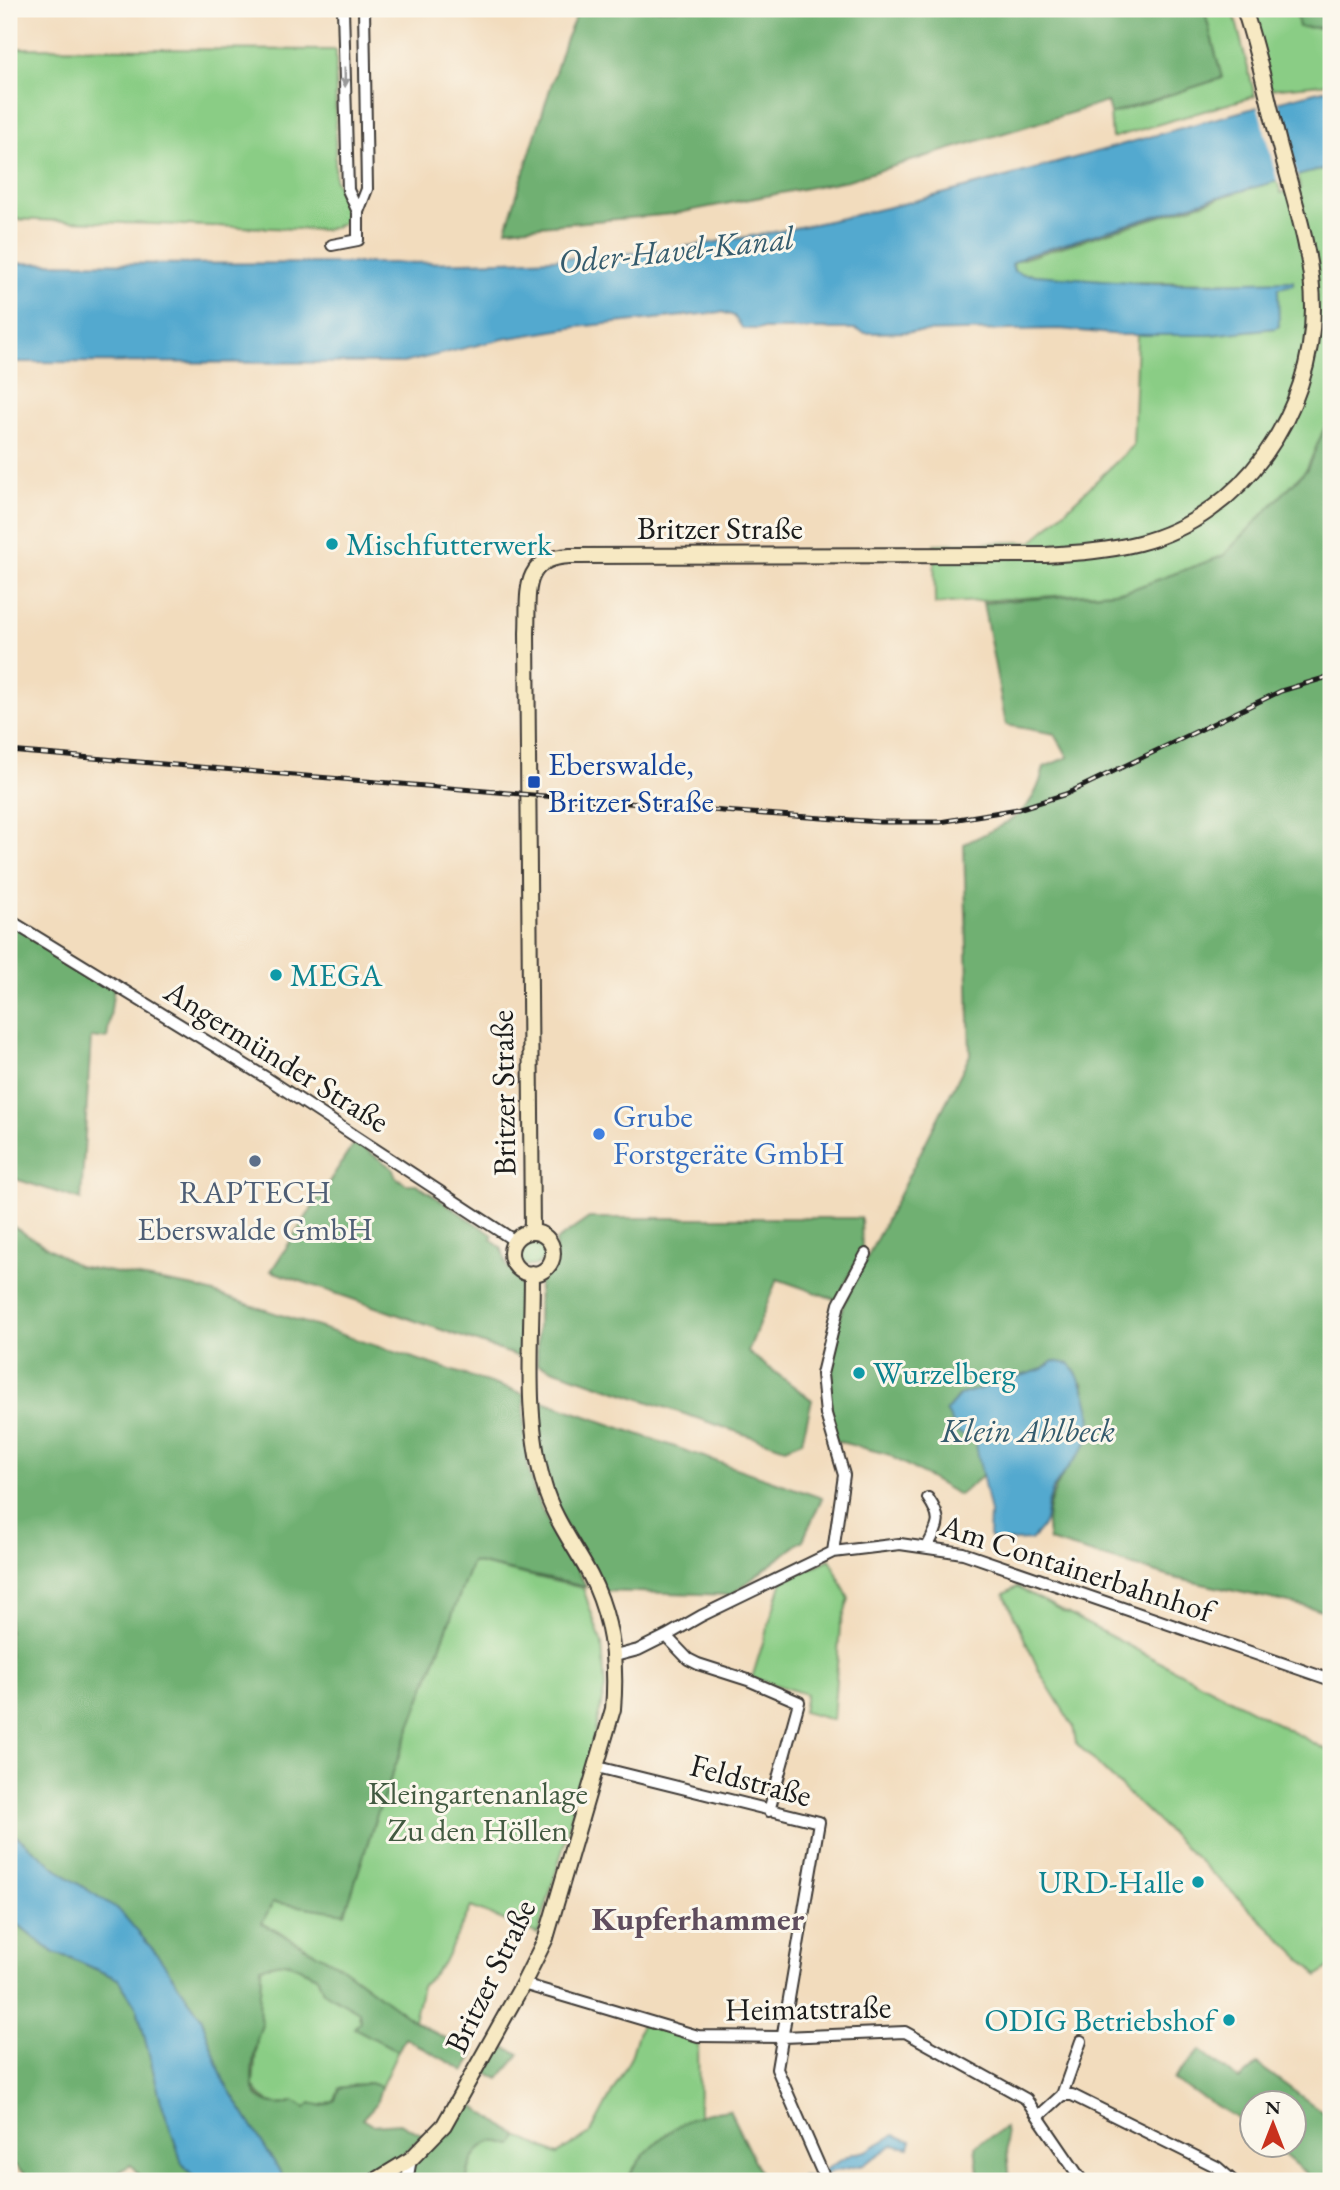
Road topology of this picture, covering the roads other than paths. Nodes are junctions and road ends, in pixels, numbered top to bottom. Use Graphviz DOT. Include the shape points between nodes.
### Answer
graph roads {
  1 [pos="343,9"];
  2 [pos="364,9"];
  3 [pos="1244,9"];
  4 [pos="367,189"];
  5 [pos="348,190"];
  6 [pos="358,212"];
  7 [pos="332,245"];
  8 [pos="9,920"];
  9 [pos="532,1232"];
  10 [pos="515,1241"];
  11 [pos="866,1254"];
  12 [pos="532,1273"];
  13 [pos="928,1498"];
  14 [pos="927,1547"];
  15 [pos="833,1552"];
  16 [pos="666,1636"];
  17 [pos="615,1656"];
  18 [pos="1331,1680"];
  19 [pos="597,1767"];
  20 [pos="769,1811"];
  21 [pos="523,1984"];
  22 [pos="783,2037"];
  23 [pos="1081,2041"];
  24 [pos="1062,2095"];
  25 [pos="1039,2116"];
  26 [pos="411,2159"];
  27 [pos="375,2181"];
  28 [pos="407,2181"];
  29 [pos="826,2181"];
  30 [pos="1082,2181"];
  31 [pos="1233,2181"];
  1 -- 5 [label="street, one-way"];
  2 -- 4 [label="street"];
  3 -- 9 [label="main road, Britzer Straße" via="1307,257 1313,324 1305,374 1287,421 1249,476 1224,499 1185,524 1142,543 1091,552 556,557 535,568 530,579 527,633"];
  4 -- 5 [label="street"];
  4 -- 6 [label="street"];
  5 -- 6 [label="street"];
  6 -- 7 [label="street" via="358,240"];
  8 -- 10 [label="street, Angermünder Straße" via="265,1077"];
  9 -- 10 [label="main road"];
  9 -- 12 [label="main road" via="545,1237 552,1251 547,1266"];
  10 -- 12 [label="main road" via="512,1260 520,1270"];
  11 -- 15 [label="street" via="839,1304 822,1374 826,1414 844,1475"];
  12 -- 17 [label="main road, Britzer Straße" via="538,1461 550,1504 598,1593"];
  13 -- 14 [label="street" via="939,1525"];
  14 -- 15 [label="street, Am Containerbahnhof" via="884,1544"];
  14 -- 18 [label="street, Am Containerbahnhof" via="963,1553"];
  15 -- 16 [label="street, Am Containerbahnhof"];
  16 -- 17 [label="street, Am Containerbahnhof"];
  16 -- 20 [label="street" via="688,1659 799,1702"];
  17 -- 19 [label="main road, Britzer Straße" via="613,1709"];
  19 -- 20 [label="street, Feldstraße"];
  19 -- 21 [label="main road, Britzer Straße" via="546,1938"];
  20 -- 22 [label="street, Feldstraße" via="819,1822"];
  21 -- 22 [label="street, Heimatstraße" via="698,2036"];
  21 -- 26 [label="main road, Britzer Straße" via="444,2125"];
  22 -- 25 [label="street, Heimatstraße" via="905,2032 1026,2099"];
  22 -- 29 [label="street, Feldstraße" via="777,2069"];
  23 -- 24 [label="street"];
  24 -- 25 [label="street"];
  24 -- 31 [label="street" via="1072,2095 1206,2162"];
  25 -- 30 [label="street, Heimatstraße"];
  26 -- 27 [label="main road, Britzer Straße"];
  26 -- 28 [label="street"];
}
